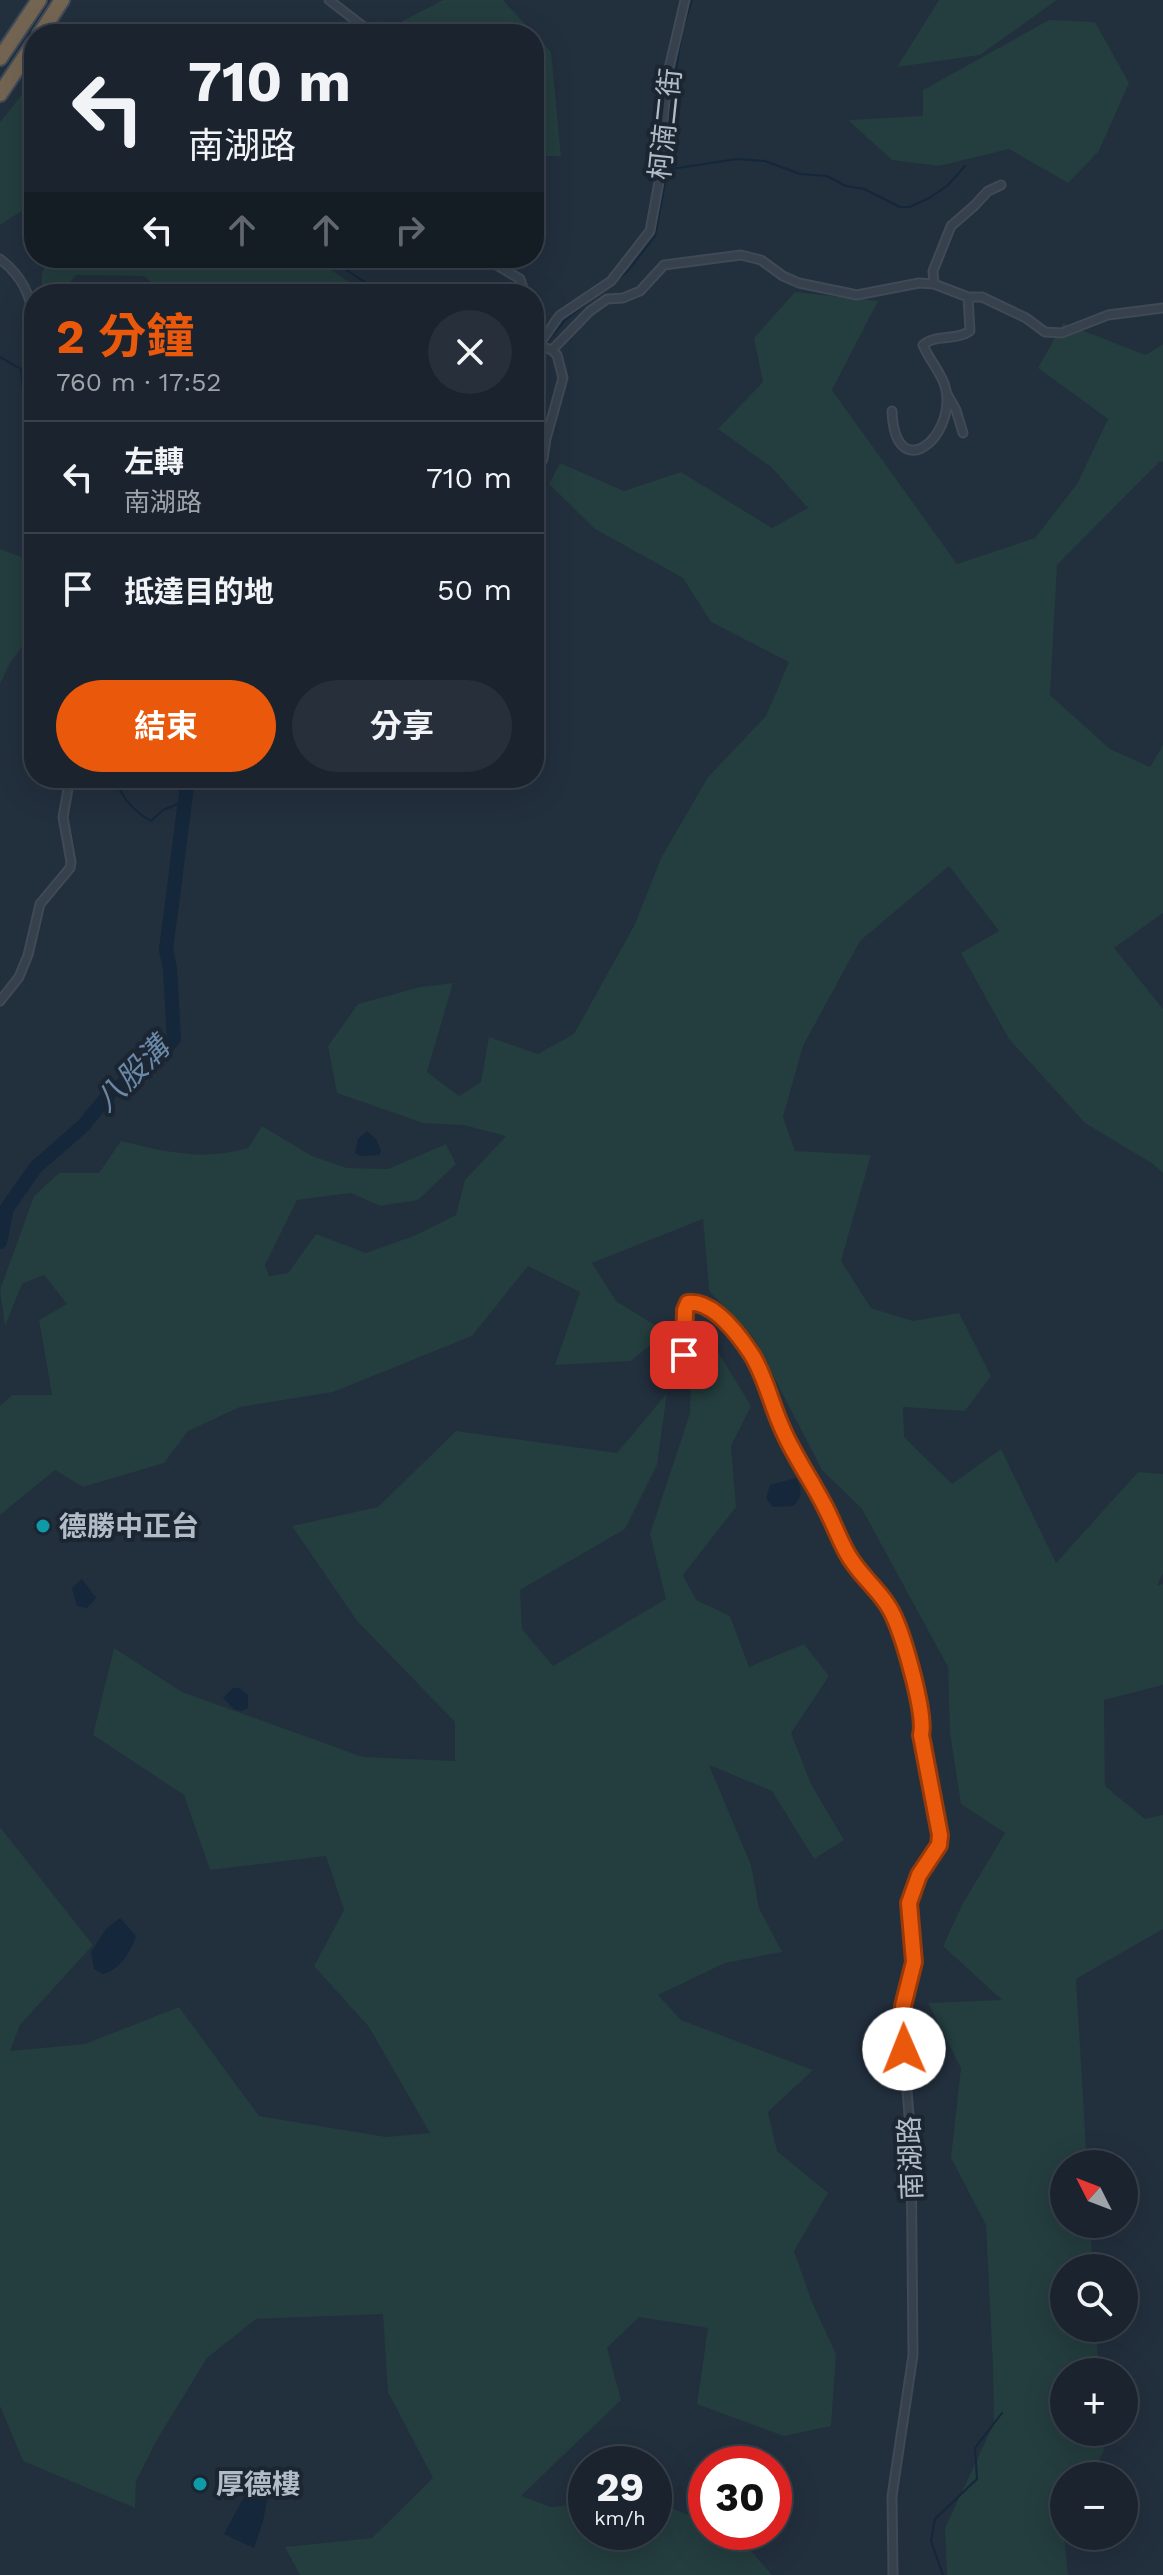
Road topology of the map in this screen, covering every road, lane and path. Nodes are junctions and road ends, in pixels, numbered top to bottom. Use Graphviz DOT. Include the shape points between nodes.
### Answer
graph roads {
  1 [pos="39,0"];
  2 [pos="62,0"];
  3 [pos="329,0"];
  4 [pos="685,0"];
  5 [pos="46,24"];
  6 [pos="360,24"];
  7 [pos="0,58"];
  8 [pos="24,58"];
  9 [pos="0,94"];
  10 [pos="1001,185"];
  11 [pos="0,259"];
  12 [pos="502,268"];
  13 [pos="522,284"];
  14 [pos="934,284"];
  15 [pos="24,285"];
  16 [pos="968,297"];
  17 [pos="1163,308"];
  18 [pos="544,335"];
  19 [pos="544,348"];
  20 [pos="552,350"];
  21 [pos="946,392"];
  22 [pos="892,411"];
  23 [pos="963,433"];
  24 [pos="544,452"];
  25 [pos="68,788"];
  26 [pos="0,1001"];
  27 [pos="684,1355"];
  28 [pos="893,2575"];
  1 -- 7 [label="highway"];
  2 -- 5 [label="highway"];
  3 -- 6 [label="street"];
  4 -- 18 [label="street, 柯湳二街" via="667,77 666,163 650,231 611,281 559,316"];
  8 -- 9 [label="highway"];
  10 -- 14 [label="street" via="951,226 933,271"];
  11 -- 15 [label="street"];
  12 -- 13 [label="street"];
  14 -- 16 [label="street"];
  14 -- 20 [label="street" via="857,295 799,283 750,255 673,262 640,291 607,299 590,311"];
  16 -- 17 [label="street" via="1002,306 1045,332 1062,333 1108,315"];
  16 -- 21 [label="street" via="970,331 923,345"];
  19 -- 20 [label="street"];
  20 -- 24 [label="street" via="563,378"];
  21 -- 22 [label="street" via="938,432 923,449 896,440"];
  21 -- 23 [label="street"];
  25 -- 26 [label="street" via="63,817 70,868 40,904 19,977"];
  27 -- 28 [label="street, 南湖路" via="688,1303 709,1308 751,1354 782,1429 847,1553 894,1616 922,1723 940,1835 909,1903 914,1962 902,2026 911,2141 913,2355 892,2496"];
}
